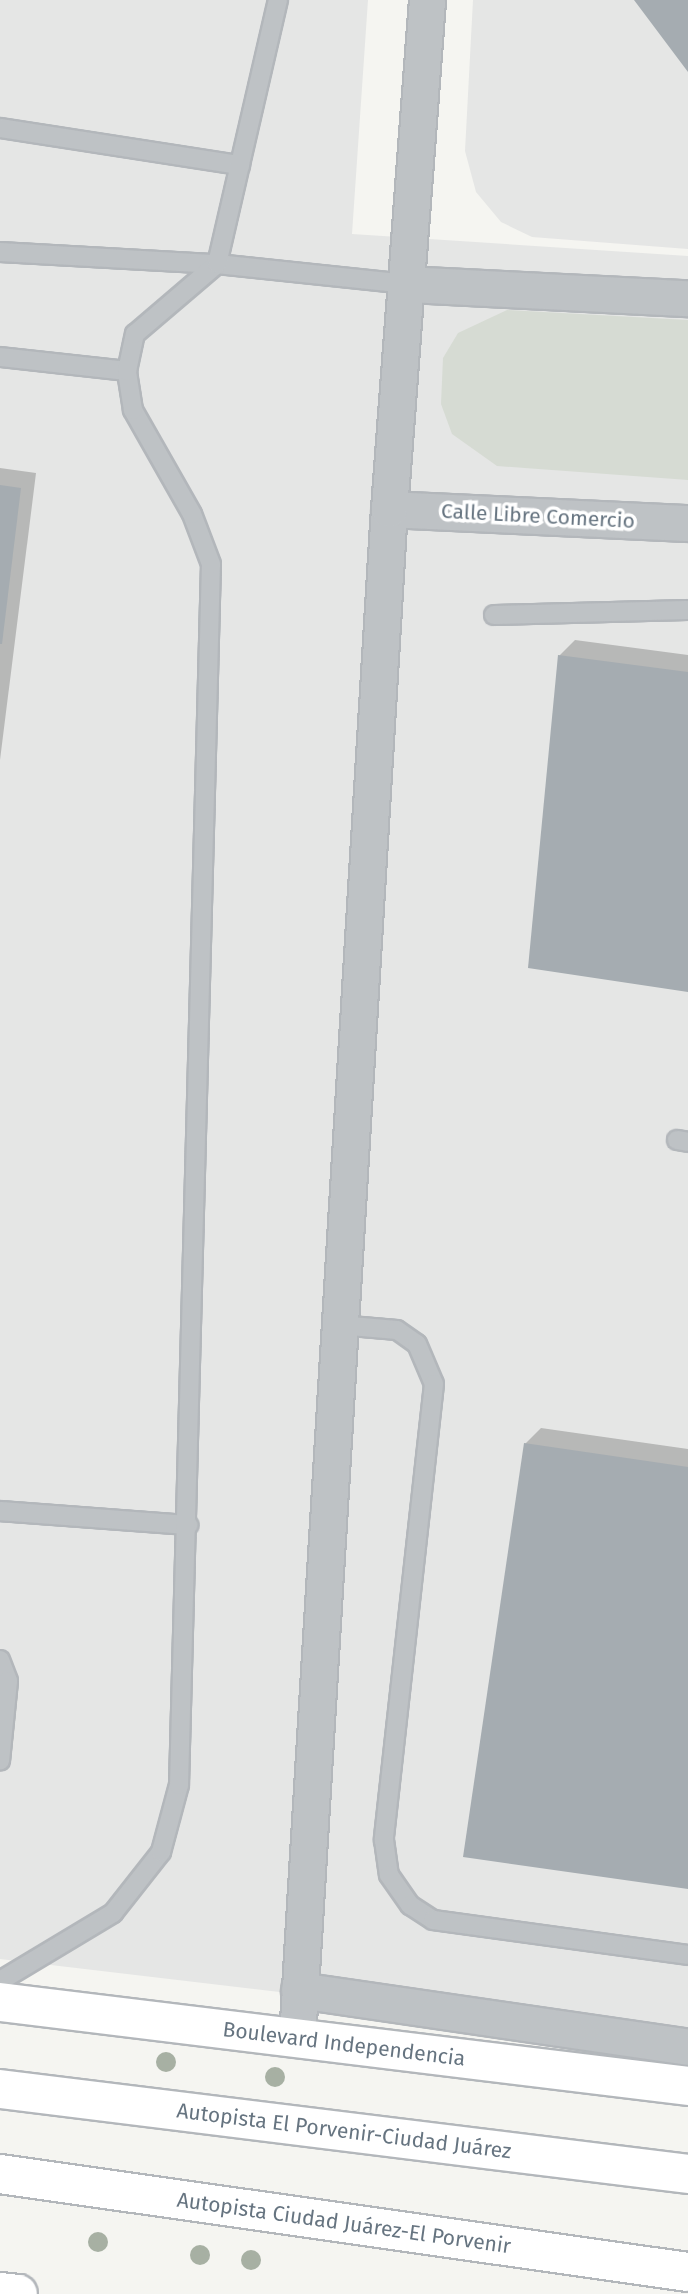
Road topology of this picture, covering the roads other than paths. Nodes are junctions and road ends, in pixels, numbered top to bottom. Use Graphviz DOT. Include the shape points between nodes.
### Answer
graph roads {
  1 [pos="278,0"];
  2 [pos="428,0"];
  3 [pos="0,128"];
  4 [pos="240,165"];
  5 [pos="0,252"];
  6 [pos="217,264"];
  7 [pos="407,284"];
  8 [pos="688,298"];
  9 [pos="0,357"];
  10 [pos="127,371"];
  11 [pos="389,509"];
  12 [pos="688,523"];
  13 [pos="688,610"];
  14 [pos="494,615"];
  15 [pos="339,1325"];
  16 [pos="0,1511"];
  17 [pos="188,1525"];
  18 [pos="0,1660"];
  19 [pos="0,1761"];
  20 [pos="688,1955"];
  21 [pos="0,1981"];
  22 [pos="299,1990"];
  23 [pos="0,2002"];
  24 [pos="297,2038"];
  25 [pos="688,2047"];
  26 [pos="688,2086"];
  27 [pos="0,2089"];
  28 [pos="0,2174"];
  29 [pos="688,2174"];
  30 [pos="688,2272"];
  31 [pos="0,2292"];
  32 [pos="18,2294"];
  1 -- 4 [label="lane"];
  2 -- 7 [label="street"];
  3 -- 4 [label="lane"];
  4 -- 6 [label="lane"];
  5 -- 6 [label="lane"];
  6 -- 7 [label="lane"];
  6 -- 10 [label="lane" via="135,334"];
  7 -- 8 [label="street"];
  7 -- 11 [label="street"];
  9 -- 10 [label="lane"];
  10 -- 17 [label="lane" via="133,410 192,514 211,564"];
  11 -- 12 [label="street, Calle Libre Comercio"];
  11 -- 15 [label="street"];
  13 -- 14 [label="lane"];
  15 -- 20 [label="lane" via="397,1330 417,1344 434,1384 384,1840 389,1875 410,1905 433,1920"];
  15 -- 22 [label="street"];
  16 -- 17 [label="lane"];
  17 -- 21 [label="lane" via="179,1785 161,1852 113,1913"];
  18 -- 19 [label="lane" via="8,1682"];
  22 -- 24 [label="street"];
  22 -- 25 [label="street"];
  23 -- 24 [label="main road, Boulevard Independencia"];
  24 -- 26 [label="main road, Boulevard Independencia"];
  27 -- 29 [label="main road, Autopista El Porvenir-Ciudad Juárez"];
  28 -- 30 [label="main road, Autopista Ciudad Juárez-El Porvenir"];
  31 -- 32 [label="main road"];
}
